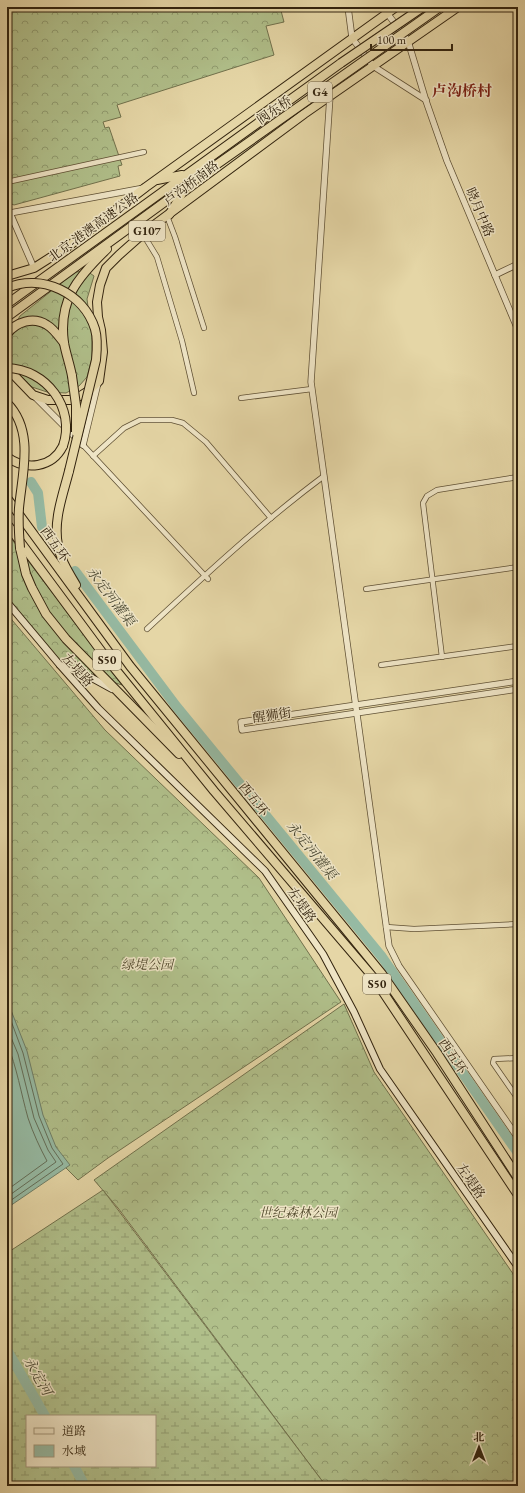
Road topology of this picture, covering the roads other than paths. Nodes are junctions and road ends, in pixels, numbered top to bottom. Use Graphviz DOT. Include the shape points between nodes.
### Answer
graph roads {
  1 [pos="348,7"];
  2 [pos="380,7"];
  3 [pos="396,7"];
  4 [pos="423,7"];
  5 [pos="440,7"];
  6 [pos="458,7"];
  7 [pos="387,13"];
  8 [pos="352,38"];
  9 [pos="408,41"];
  10 [pos="373,66"];
  11 [pos="330,96"];
  12 [pos="426,100"];
  13 [pos="144,152"];
  14 [pos="193,170"];
  15 [pos="185,175"];
  16 [pos="199,177"];
  17 [pos="157,180"];
  18 [pos="7,182"];
  19 [pos="146,187"];
  20 [pos="185,188"];
  21 [pos="9,213"];
  22 [pos="168,216"];
  23 [pos="129,228"];
  24 [pos="143,234"];
  25 [pos="518,264"];
  26 [pos="34,268"];
  27 [pos="495,275"];
  28 [pos="7,276"];
  29 [pos="7,288"];
  30 [pos="7,304"];
  31 [pos="7,316"];
  32 [pos="204,328"];
  33 [pos="518,330"];
  34 [pos="7,334"];
  35 [pos="64,343"];
  36 [pos="7,368"];
  37 [pos="99,381"];
  38 [pos="312,389"];
  39 [pos="194,393"];
  40 [pos="33,395"];
  41 [pos="240,398"];
  42 [pos="7,403"];
  43 [pos="79,446"];
  44 [pos="93,456"];
  45 [pos="7,457"];
  46 [pos="324,476"];
  47 [pos="518,478"];
  48 [pos="7,498"];
  49 [pos="270,518"];
  50 [pos="7,524"];
  51 [pos="518,567"];
  52 [pos="206,577"];
  53 [pos="432,580"];
  54 [pos="366,589"];
  55 [pos="7,602"];
  56 [pos="88,609"];
  57 [pos="147,630"];
  58 [pos="518,646"];
  59 [pos="442,657"];
  60 [pos="58,664"];
  61 [pos="381,665"];
  62 [pos="518,681"];
  63 [pos="518,689"];
  64 [pos="118,693"];
  65 [pos="356,706"];
  66 [pos="357,714"];
  67 [pos="214,791"];
  68 [pos="518,924"];
  69 [pos="386,926"];
  70 [pos="518,1058"];
  71 [pos="518,1099"];
  72 [pos="518,1138"];
  73 [pos="518,1178"];
  74 [pos="518,1195"];
  75 [pos="518,1268"];
  1 -- 8 [label="street"];
  2 -- 7 [label="street, 晓月中路"];
  3 -- 7 [label="highway, 卢沟桥南路 / G107"];
  4 -- 14 [label="highway, 阀东桥 / G4, bridge"];
  5 -- 16 [label="highway, 阀东桥 / G4, bridge"];
  6 -- 9 [label="highway, 卢沟桥南路 / G107"];
  7 -- 8 [label="highway, 卢沟桥南路 / G107"];
  7 -- 9 [label="street, 晓月中路"];
  8 -- 10 [label="street"];
  8 -- 17 [label="highway, 卢沟桥南路 / G107"];
  9 -- 10 [label="highway, 卢沟桥南路 / G107"];
  9 -- 12 [label="street, 晓月中路"];
  10 -- 11 [label="highway, 卢沟桥南路 / G107"];
  10 -- 12 [label="street"];
  11 -- 22 [label="highway, 卢沟桥南路 / G107"];
  11 -- 38 [label="street"];
  12 -- 27 [label="street, 晓月中路" via="446,161"];
  13 -- 18 [label="street"];
  14 -- 15 [label="highway, 北京-港澳高速公路 / G4"];
  15 -- 17 [label="highway"];
  15 -- 30 [label="highway, 北京-港澳高速公路 / G4"];
  16 -- 20 [label="highway, 北京-港澳高速公路 / G4"];
  17 -- 19 [label="highway, 卢沟桥南路 / G107"];
  19 -- 21 [label="street"];
  19 -- 26 [label="highway, 卢沟桥南路 / G107" via="70,245"];
  20 -- 22 [label="highway"];
  20 -- 23 [label="highway, 北京-港澳高速公路 / G4"];
  21 -- 26 [label="street"];
  22 -- 24 [label="highway, 卢沟桥南路 / G107"];
  22 -- 32 [label="street"];
  23 -- 31 [label="highway, 北京-港澳高速公路 / G4"];
  23 -- 35 [label="highway" via="90,265 73,288 64,312"];
  24 -- 37 [label="highway, 卢沟桥南路 / G107" via="106,268 100,285 97,302 103,352"];
  24 -- 39 [label="street" via="157,257 182,341"];
  25 -- 27 [label="street"];
  26 -- 28 [label="highway, 卢沟桥南路 / G107"];
  27 -- 33 [label="street, 晓月中路"];
  29 -- 43 [label="highway, bridge" via="32,283 54,286 71,295 89,316 95,330 96,360"];
  34 -- 35 [label="highway" via="19,323 38,321 46,324"];
  35 -- 43 [label="highway, bridge" via="72,376"];
  36 -- 40 [label="highway"];
  36 -- 45 [label="highway, bridge" via="24,370 50,387 61,403 66,420 63,446 55,456 42,464 25,466 16,464"];
  37 -- 40 [label="highway" via="90,390 70,400 48,400"];
  37 -- 43 [label="street"];
  38 -- 41 [label="street"];
  38 -- 46 [label="street"];
  40 -- 43 [label="street"];
  42 -- 64 [label="highway, bridge" via="19,421 24,442 19,522 20,548 26,574 46,614 66,639"];
  43 -- 44 [label="street"];
  43 -- 56 [label="highway, bridge" via="58,512 58,545 61,557"];
  44 -- 49 [label="street" via="124,428 140,420 172,420 183,423 206,442"];
  44 -- 52 [label="street"];
  46 -- 49 [label="street"];
  46 -- 65 [label="street"];
  47 -- 53 [label="street" via="437,490 427,496 423,503"];
  48 -- 56 [label="highway, 西五环 / S50"];
  49 -- 52 [label="street"];
  50 -- 67 [label="highway, 西五环 / S50" via="107,659"];
  51 -- 53 [label="street"];
  52 -- 57 [label="street"];
  53 -- 54 [label="street"];
  53 -- 59 [label="street"];
  55 -- 60 [label="main road, 左堤路"];
  56 -- 73 [label="highway, 西五环 / S50" via="130,666 382,974"];
  58 -- 59 [label="street"];
  59 -- 61 [label="street"];
  60 -- 64 [label="main road" via="92,678"];
  60 -- 75 [label="main road, 左堤路" via="98,708 265,871 323,954 354,1012 380,1069"];
  62 -- 65 [label="street, 醒狮街"];
  63 -- 66 [label="street, 醒狮街"];
  64 -- 67 [label="highway"];
  65 -- 66 [label="street"];
  65 -- 66 [label="street, 醒狮街" via="241,722 242,730"];
  66 -- 69 [label="street"];
  67 -- 74 [label="highway, 西五环 / S50" via="372,977"];
  68 -- 69 [label="street" via="414,929"];
  69 -- 72 [label="street" via="389,946 400,966"];
  70 -- 71 [label="street" via="494,1059 493,1063"];
}
